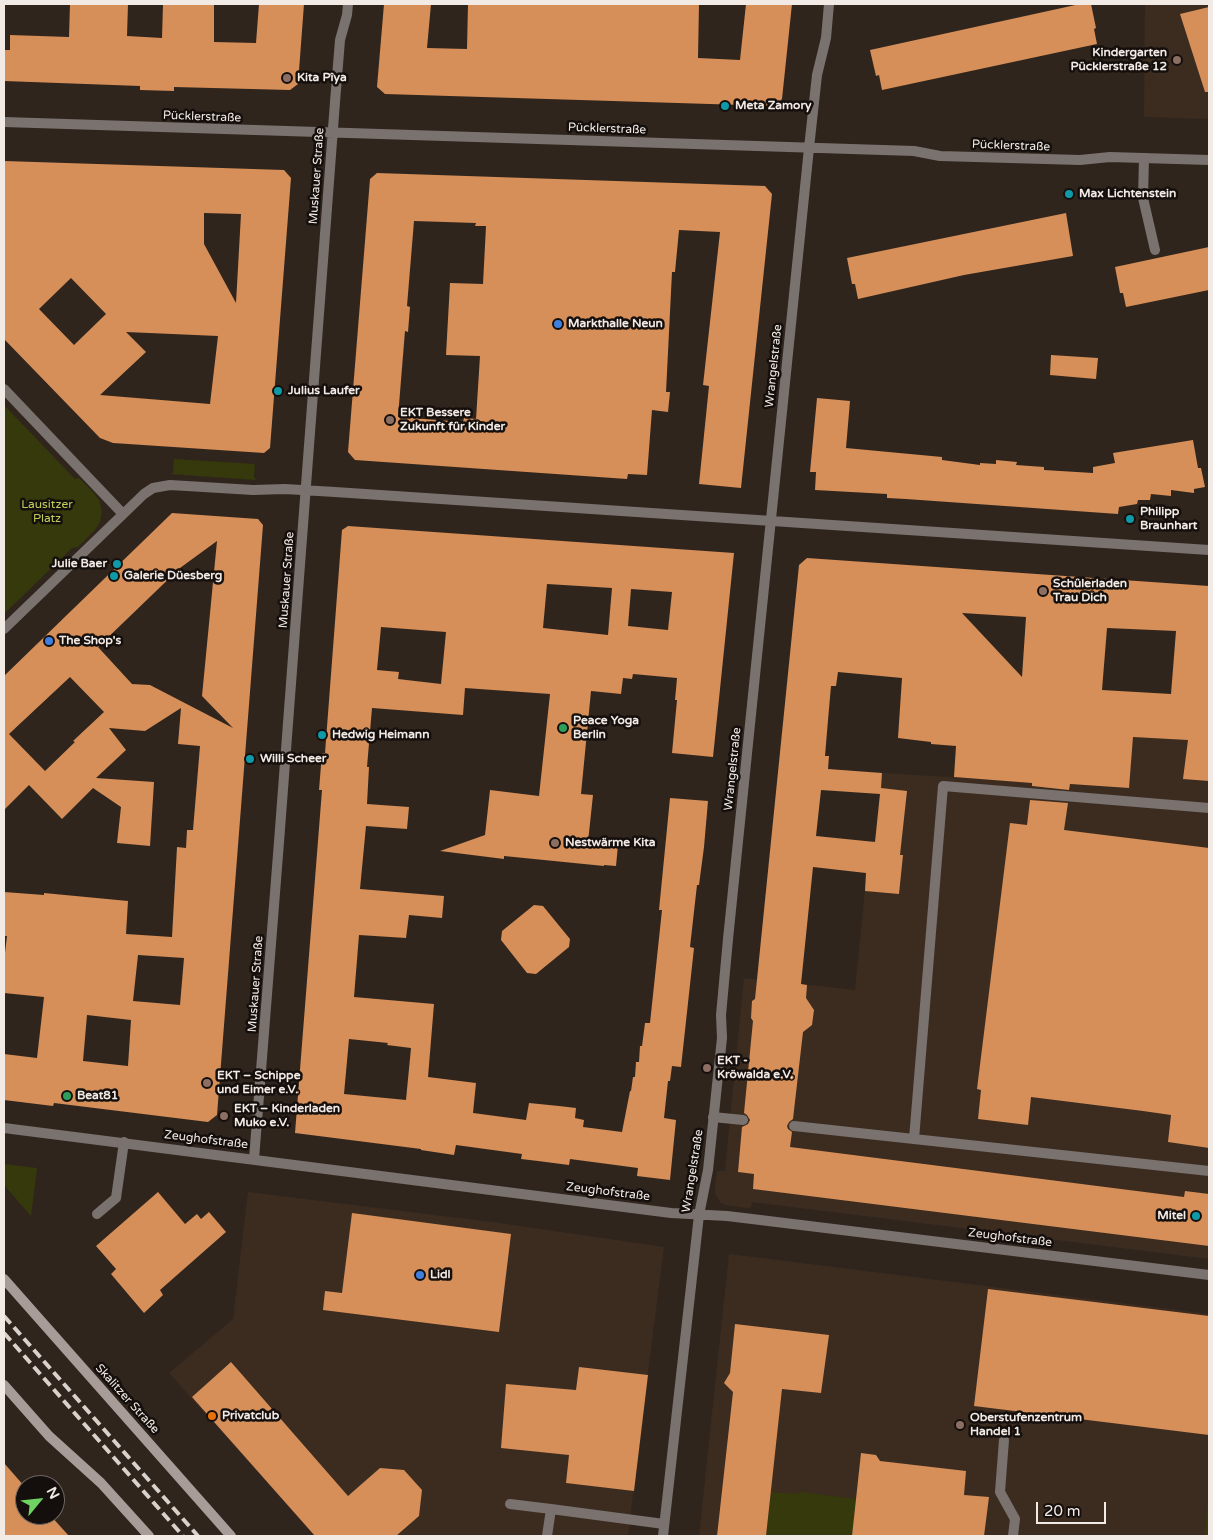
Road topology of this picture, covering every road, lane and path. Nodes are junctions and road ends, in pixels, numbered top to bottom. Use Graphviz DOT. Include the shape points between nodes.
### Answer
graph roads {
  1 [pos="348,4"];
  2 [pos="829,4"];
  3 [pos="4,122"];
  4 [pos="332,133"];
  5 [pos="809,148"];
  6 [pos="1144,158"];
  7 [pos="1209,160"];
  8 [pos="1155,250"];
  9 [pos="4,389"];
  10 [pos="306,490"];
  11 [pos="123,514"];
  12 [pos="771,521"];
  13 [pos="1209,550"];
  14 [pos="4,629"];
  15 [pos="1209,808"];
  16 [pos="714,1117"];
  17 [pos="742,1120"];
  18 [pos="794,1126"];
  19 [pos="4,1128"];
  20 [pos="914,1139"];
  21 [pos="124,1142"];
  22 [pos="254,1159"];
  23 [pos="1209,1171"];
  24 [pos="96,1214"];
  25 [pos="699,1215"];
  26 [pos="1209,1275"];
  27 [pos="4,1279"];
  28 [pos="4,1385"];
  29 [pos="1004,1440"];
  30 [pos="510,1504"];
  31 [pos="551,1509"];
  32 [pos="664,1524"];
  33 [pos="149,1536"];
  34 [pos="231,1536"];
  35 [pos="548,1536"];
  36 [pos="663,1536"];
  37 [pos="1013,1536"];
  1 -- 4 [label="street, Muskauer Straße" via="340,40"];
  2 -- 5 [label="street, Wrangelstraße"];
  3 -- 4 [label="street, Pücklerstraße"];
  4 -- 5 [label="street, Pücklerstraße"];
  4 -- 10 [label="street, Muskauer Straße"];
  5 -- 6 [label="street, Pücklerstraße" via="1033,159"];
  5 -- 12 [label="street, Wrangelstraße"];
  6 -- 7 [label="street, Pücklerstraße"];
  6 -- 8 [label="street" via="1143,198"];
  9 -- 11 [label="street"];
  10 -- 11 [label="street" via="162,486 144,494"];
  10 -- 12 [label="street"];
  10 -- 22 [label="street, Muskauer Straße"];
  11 -- 14 [label="street"];
  12 -- 13 [label="street"];
  12 -- 16 [label="street, Wrangelstraße" via="729,930"];
  15 -- 20 [label="street" via="943,786"];
  16 -- 17 [label="street"];
  16 -- 25 [label="street, Wrangelstraße" via="706,1188"];
  18 -- 20 [label="street"];
  19 -- 21 [label="street, Zeughofstraße"];
  20 -- 23 [label="street"];
  21 -- 22 [label="street, Zeughofstraße"];
  21 -- 24 [label="street" via="116,1198"];
  22 -- 25 [label="street, Zeughofstraße"];
  25 -- 26 [label="street, Zeughofstraße"];
  25 -- 32 [label="street, Wrangelstraße"];
  27 -- 34 [label="main road, Skalitzer Straße"];
  28 -- 33 [label="main road" via="49,1436 101,1482"];
  29 -- 37 [label="street" via="1000,1492 1015,1519"];
  30 -- 31 [label="street"];
  31 -- 32 [label="street"];
  31 -- 35 [label="street"];
  32 -- 36 [label="street, Wrangelstraße"];
}
